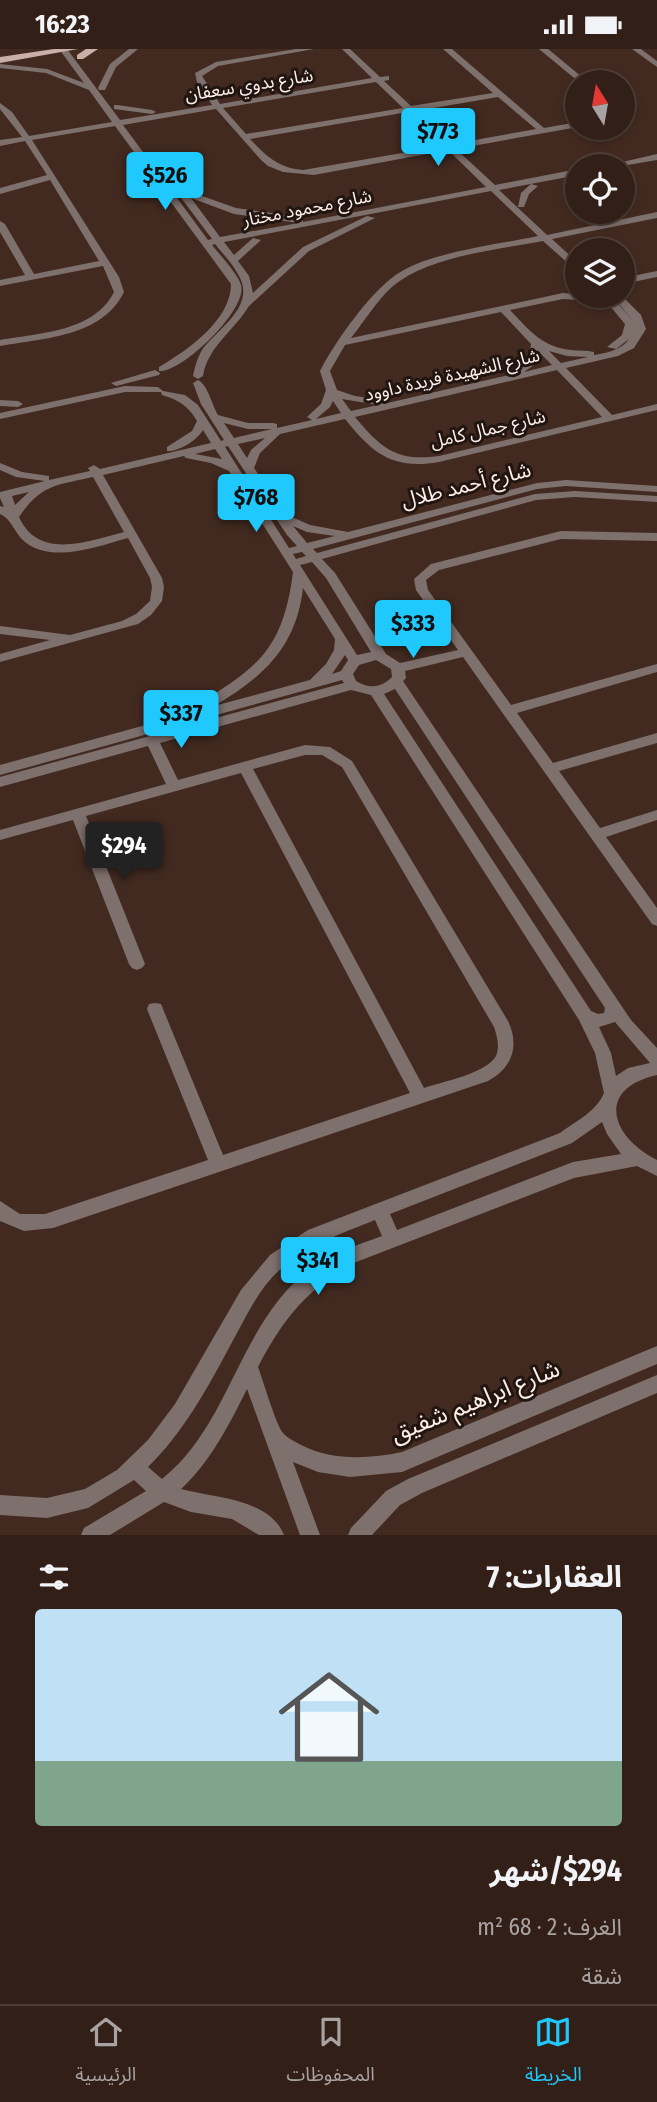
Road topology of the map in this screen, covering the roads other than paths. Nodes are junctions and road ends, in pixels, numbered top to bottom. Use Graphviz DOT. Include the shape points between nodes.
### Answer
graph roads {
  1 [pos="93,49"];
  2 [pos="134,49"];
  3 [pos="310,49"];
  4 [pos="447,49"];
  5 [pos="543,49"];
  6 [pos="38,51"];
  7 [pos="352,51"];
  8 [pos="70,52"];
  9 [pos="646,52"];
  10 [pos="0,61"];
  11 [pos="657,65"];
  12 [pos="364,66"];
  13 [pos="569,70"];
  14 [pos="380,77"];
  15 [pos="348,83"];
  16 [pos="98,89"];
  17 [pos="389,90"];
  18 [pos="207,91"];
  19 [pos="499,94"];
  20 [pos="401,96"];
  21 [pos="245,100"];
  22 [pos="443,103"];
  23 [pos="218,104"];
  24 [pos="0,105"];
  25 [pos="112,107"];
  26 [pos="191,109"];
  27 [pos="414,109"];
  28 [pos="162,113"];
  29 [pos="381,114"];
  30 [pos="228,117"];
  31 [pos="425,119"];
  32 [pos="121,120"];
  33 [pos="18,125"];
  34 [pos="87,126"];
  35 [pos="565,126"];
  36 [pos="542,130"];
  37 [pos="141,131"];
  38 [pos="49,132"];
  39 [pos="442,135"];
  40 [pos="25,136"];
  41 [pos="128,137"];
  42 [pos="246,137"];
  43 [pos="0,140"];
  44 [pos="487,140"];
  45 [pos="454,147"];
  46 [pos="33,148"];
  47 [pos="419,153"];
  48 [pos="657,157"];
  49 [pos="466,158"];
  50 [pos="635,161"];
  51 [pos="657,163"];
  52 [pos="635,167"];
  53 [pos="483,175"];
  54 [pos="565,175"];
  55 [pos="51,177"];
  56 [pos="565,180"];
  57 [pos="531,184"];
  58 [pos="500,190"];
  59 [pos="0,191"];
  60 [pos="182,192"];
  61 [pos="465,197"];
  62 [pos="516,206"];
  63 [pos="657,215"];
  64 [pos="374,217"];
  65 [pos="323,221"];
  66 [pos="0,224"];
  67 [pos="535,224"];
  68 [pos="206,226"];
  69 [pos="581,230"];
  70 [pos="254,237"];
  71 [pos="549,237"];
  72 [pos="514,244"];
  73 [pos="214,245"];
  74 [pos="563,250"];
  75 [pos="565,253"];
  76 [pos="233,261"];
  77 [pos="105,263"];
  78 [pos="657,274"];
  79 [pos="31,277"];
  80 [pos="657,279"];
  81 [pos="635,280"];
  82 [pos="641,280"];
  83 [pos="635,282"];
  84 [pos="0,283"];
  85 [pos="635,287"];
  86 [pos="565,295"];
  87 [pos="247,304"];
  88 [pos="625,308"];
  89 [pos="503,309"];
  90 [pos="364,315"];
  91 [pos="409,329"];
  92 [pos="0,343"];
  93 [pos="342,343"];
  94 [pos="536,343"];
  95 [pos="593,357"];
  96 [pos="558,365"];
  97 [pos="159,371"];
  98 [pos="521,373"];
  99 [pos="198,379"];
  100 [pos="576,384"];
  101 [pos="331,391"];
  102 [pos="162,392"];
  103 [pos="0,405"];
  104 [pos="382,405"];
  105 [pos="19,407"];
  106 [pos="657,407"];
  107 [pos="348,413"];
  108 [pos="0,416"];
  109 [pos="609,418"];
  110 [pos="209,419"];
  111 [pos="314,420"];
  112 [pos="0,426"];
  113 [pos="275,429"];
  114 [pos="364,434"];
  115 [pos="223,441"];
  116 [pos="172,453"];
  117 [pos="0,466"];
  118 [pos="249,468"];
  119 [pos="234,469"];
  120 [pos="95,470"];
  121 [pos="47,481"];
  122 [pos="657,489"];
  123 [pos="3,490"];
  124 [pos="657,499"];
  125 [pos="0,509"];
  126 [pos="279,515"];
  127 [pos="14,516"];
  128 [pos="358,533"];
  129 [pos="131,534"];
  130 [pos="655,539"];
  131 [pos="303,548"];
  132 [pos="314,557"];
  133 [pos="293,562"];
  134 [pos="0,630"];
  135 [pos="340,636"];
  136 [pos="78,638"];
  137 [pos="466,652"];
  138 [pos="381,657"];
  139 [pos="0,658"];
  140 [pos="355,661"];
  141 [pos="657,667"];
  142 [pos="397,675"];
  143 [pos="350,679"];
  144 [pos="311,684"];
  145 [pos="375,691"];
  146 [pos="508,711"];
  147 [pos="181,720"];
  148 [pos="657,738"];
  149 [pos="152,740"];
  150 [pos="110,746"];
  151 [pos="245,767"];
  152 [pos="4,768"];
  153 [pos="550,769"];
  154 [pos="0,782"];
  155 [pos="174,787"];
  156 [pos="78,814"];
  157 [pos="657,815"];
  158 [pos="0,835"];
  159 [pos="596,835"];
  160 [pos="651,902"];
  161 [pos="657,920"];
  162 [pos="137,964"];
  163 [pos="613,1008"];
  164 [pos="155,1009"];
  165 [pos="585,1016"];
  166 [pos="657,1059"];
  167 [pos="657,1068"];
  168 [pos="420,1097"];
  169 [pos="610,1097"];
  170 [pos="218,1165"];
  171 [pos="649,1165"];
  172 [pos="0,1209"];
  173 [pos="379,1210"];
  174 [pos="393,1240"];
  175 [pos="657,1355"];
  176 [pos="248,1368"];
  177 [pos="657,1384"];
  178 [pos="273,1438"];
  179 [pos="138,1470"];
  180 [pos="164,1492"];
  181 [pos="0,1505"];
  182 [pos="92,1535"];
  183 [pos="274,1535"];
  184 [pos="310,1535"];
  185 [pos="358,1535"];
  1 -- 8 [label="main road"];
  2 -- 16 [label="street" via="113,66"];
  3 -- 18 [label="street" via="209,66 198,78"];
  4 -- 19 [label="street"];
  5 -- 13 [label="street"];
  6 -- 8 [label="main road"];
  6 -- 10 [label="main road"];
  7 -- 12 [label="street"];
  7 -- 14 [label="street"];
  8 -- 16 [label="street"];
  9 -- 11 [label="street"];
  10 -- 16 [label="street"];
  12 -- 14 [label="street"];
  12 -- 15 [label="street"];
  14 -- 15 [label="street, شارع بدوي سعفان"];
  14 -- 17 [label="street"];
  14 -- 20 [label="street"];
  15 -- 17 [label="street"];
  15 -- 21 [label="street, شارع بدوي سعفان"];
  16 -- 25 [label="street"];
  17 -- 20 [label="street"];
  18 -- 21 [label="street"];
  18 -- 23 [label="street"];
  18 -- 26 [label="street"];
  19 -- 22 [label="street"];
  19 -- 36 [label="street"];
  20 -- 22 [label="street"];
  20 -- 27 [label="street"];
  20 -- 29 [label="street"];
  21 -- 23 [label="street, شارع بدوي سعفان"];
  21 -- 30 [label="street"];
  22 -- 27 [label="street"];
  22 -- 31 [label="street"];
  23 -- 26 [label="street, شارع بدوي سعفان"];
  23 -- 30 [label="street"];
  24 -- 33 [label="street"];
  25 -- 28 [label="street"];
  25 -- 32 [label="street"];
  25 -- 34 [label="street"];
  26 -- 28 [label="street, شارع بدوي سعفان"];
  26 -- 30 [label="street"];
  27 -- 29 [label="street"];
  27 -- 31 [label="street"];
  28 -- 32 [label="street, شارع بدوي سعفان"];
  28 -- 37 [label="street"];
  29 -- 31 [label="street"];
  29 -- 42 [label="street"];
  30 -- 42 [label="street"];
  31 -- 39 [label="street"];
  32 -- 34 [label="street, شارع بدوي سعفان"];
  32 -- 41 [label="street"];
  32 -- 60 [label="street"];
  33 -- 38 [label="street"];
  33 -- 40 [label="street"];
  33 -- 43 [label="street"];
  34 -- 38 [label="street, شارع بدوي سعفان"];
  34 -- 41 [label="street"];
  35 -- 36 [label="street"];
  36 -- 44 [label="street"];
  38 -- 40 [label="street, شارع بدوي سعفان"];
  38 -- 46 [label="street"];
  39 -- 44 [label="street"];
  39 -- 45 [label="street"];
  39 -- 47 [label="street"];
  40 -- 43 [label="street, شارع بدوي سعفان"];
  40 -- 46 [label="street"];
  41 -- 73 [label="street"];
  42 -- 47 [label="street" via="271,165 295,172"];
  43 -- 46 [label="street"];
  44 -- 45 [label="street"];
  44 -- 49 [label="street"];
  45 -- 47 [label="street"];
  45 -- 49 [label="street"];
  46 -- 55 [label="street"];
  47 -- 49 [label="street"];
  48 -- 50 [label="street"];
  49 -- 53 [label="street"];
  51 -- 52 [label="street"];
  53 -- 57 [label="street"];
  53 -- 58 [label="street"];
  53 -- 61 [label="street"];
  54 -- 57 [label="street, شارع محمود مختار"];
  55 -- 59 [label="street"];
  55 -- 77 [label="street"];
  56 -- 57 [label="street, شارع محمود مختار"];
  57 -- 58 [label="street, شارع محمود مختار"];
  57 -- 62 [label="street"];
  58 -- 61 [label="street, شارع محمود مختار"];
  58 -- 62 [label="street"];
  60 -- 65 [label="street" via="244,213"];
  60 -- 68 [label="street"];
  61 -- 62 [label="street"];
  61 -- 64 [label="street, شارع محمود مختار"];
  61 -- 65 [label="street, شارع محمود مختار"];
  62 -- 67 [label="street"];
  63 -- 69 [label="street"];
  64 -- 70 [label="street, شارع محمود مختار"];
  64 -- 87 [label="street" via="306,249"];
  65 -- 70 [label="street, شارع محمود مختار"];
  66 -- 79 [label="street"];
  67 -- 69 [label="street"];
  67 -- 71 [label="street"];
  67 -- 72 [label="street"];
  68 -- 70 [label="street"];
  68 -- 73 [label="street"];
  69 -- 71 [label="street"];
  69 -- 74 [label="street"];
  70 -- 73 [label="street, شارع محمود مختار"];
  70 -- 76 [label="street"];
  71 -- 72 [label="street"];
  71 -- 74 [label="street"];
  72 -- 74 [label="street"];
  72 -- 90 [label="street" via="418,266 387,286"];
  73 -- 76 [label="street"];
  73 -- 97 [label="street" via="236,283 236,301 189,354"];
  74 -- 75 [label="street"];
  76 -- 87 [label="street" via="248,283"];
  77 -- 79 [label="street"];
  77 -- 92 [label="street" via="119,292 104,314 73,328"];
  78 -- 82 [label="street"];
  79 -- 84 [label="street"];
  80 -- 82 [label="street"];
  81 -- 82 [label="street"];
  82 -- 83 [label="street"];
  82 -- 85 [label="street"];
  86 -- 89 [label="street"];
  87 -- 99 [label="street" via="203,356"];
  88 -- 95 [label="street, شارع الشهيدة فريدة داوود" via="640,323 639,335 623,351"];
  89 -- 91 [label="street"];
  89 -- 94 [label="street"];
  90 -- 91 [label="street" via="377,324"];
  90 -- 93 [label="street"];
  91 -- 93 [label="street"];
  93 -- 101 [label="street" via="325,371"];
  94 -- 95 [label="street"];
  94 -- 96 [label="street"];
  94 -- 98 [label="street" via="537,355"];
  95 -- 96 [label="street, شارع الشهيدة فريدة داوود"];
  95 -- 100 [label="street" via="578,372"];
  96 -- 98 [label="street, شارع الشهيدة فريدة داوود"];
  96 -- 100 [label="street"];
  97 -- 99 [label="street" via="184,368"];
  97 -- 102 [label="street" via="151,384"];
  97 -- 105 [label="street"];
  98 -- 100 [label="street"];
  98 -- 104 [label="street, شارع الشهيدة فريدة داوود"];
  99 -- 102 [label="street" via="189,390"];
  99 -- 110 [label="street"];
  100 -- 109 [label="street"];
  101 -- 104 [label="street"];
  101 -- 107 [label="street, شارع جمال كامل"];
  101 -- 111 [label="street"];
  102 -- 105 [label="street" via="125,389"];
  102 -- 110 [label="street" via="187,399"];
  103 -- 105 [label="street"];
  104 -- 107 [label="street, شارع الشهيدة فريدة داوود"];
  104 -- 114 [label="street"];
  105 -- 108 [label="street"];
  105 -- 112 [label="street"];
  106 -- 109 [label="street, شارع جمال كامل"];
  107 -- 111 [label="street, شارع الشهيدة فريدة داوود"];
  107 -- 114 [label="street, شارع جمال كامل"];
  109 -- 114 [label="street, شارع جمال كامل" via="427,461 391,457"];
  110 -- 113 [label="street"];
  110 -- 115 [label="street"];
  110 -- 116 [label="street"];
  111 -- 113 [label="street, شارع الشهيدة فريدة داوود"];
  111 -- 114 [label="street"];
  113 -- 115 [label="street, شارع الشهيدة فريدة داوود"];
  113 -- 118 [label="street"];
  115 -- 116 [label="street, شارع الشهيدة فريدة داوود"];
  115 -- 118 [label="street"];
  115 -- 119 [label="street"];
  116 -- 119 [label="street" via="214,460"];
  116 -- 120 [label="street, شارع الشهيدة فريدة داوود"];
  117 -- 121 [label="street"];
  117 -- 123 [label="street"];
  118 -- 126 [label="street"];
  119 -- 133 [label="street"];
  120 -- 121 [label="street, شارع الشهيدة فريدة داوود"];
  120 -- 129 [label="street"];
  121 -- 123 [label="street, شارع الشهيدة فريدة داوود"];
  121 -- 127 [label="street"];
  122 -- 128 [label="street, شارع أحمد طلال" via="566,483 537,486"];
  123 -- 127 [label="street"];
  124 -- 132 [label="street, شارع أحمد طلال" via="575,494 535,497"];
  125 -- 127 [label="street"];
  126 -- 128 [label="street" via="323,532"];
  126 -- 131 [label="street"];
  127 -- 129 [label="street" via="23,534 43,546 73,547"];
  128 -- 131 [label="street, شارع أحمد طلال"];
  129 -- 136 [label="street" via="159,586 155,604 139,619"];
  130 -- 137 [label="street" via="561,535 428,570 419,585"];
  131 -- 132 [label="street"];
  131 -- 133 [label="street, شارع أحمد طلال"];
  132 -- 133 [label="street, شارع أحمد طلال"];
  132 -- 138 [label="street" via="331,576"];
  133 -- 135 [label="street"];
  133 -- 147 [label="street" via="295,610 271,656 240,685"];
  134 -- 136 [label="street"];
  135 -- 140 [label="street"];
  135 -- 144 [label="street" via="338,657"];
  136 -- 139 [label="street"];
  137 -- 142 [label="street"];
  137 -- 146 [label="street"];
  138 -- 140 [label="street"];
  138 -- 142 [label="street"];
  140 -- 143 [label="street"];
  141 -- 146 [label="street"];
  142 -- 145 [label="street" via="390,687"];
  142 -- 163 [label="street"];
  143 -- 144 [label="street"];
  143 -- 145 [label="street"];
  143 -- 149 [label="street"];
  144 -- 147 [label="street"];
  145 -- 165 [label="street"];
  146 -- 153 [label="street"];
  147 -- 150 [label="street"];
  148 -- 153 [label="street"];
  149 -- 150 [label="street"];
  149 -- 155 [label="street"];
  150 -- 152 [label="street"];
  150 -- 154 [label="street"];
  151 -- 155 [label="street"];
  151 -- 168 [label="street"];
  151 -- 168 [label="street" via="314,749 341,758 502,1026 508,1047 500,1065"];
  153 -- 159 [label="street"];
  155 -- 156 [label="street"];
  156 -- 158 [label="street"];
  156 -- 162 [label="street"];
  157 -- 159 [label="street"];
  159 -- 160 [label="street"];
  160 -- 161 [label="street"];
  163 -- 165 [label="street" via="605,1022"];
  163 -- 166 [label="street"];
  164 -- 170 [label="street"];
  165 -- 169 [label="street" via="603,1053"];
  167 -- 169 [label="street" via="634,1073"];
  168 -- 170 [label="street"];
  169 -- 171 [label="street" via="612,1132"];
  169 -- 173 [label="street" via="600,1114 566,1138"];
  170 -- 172 [label="street" via="38,1224 11,1220"];
  171 -- 174 [label="street" via="595,1164"];
  173 -- 174 [label="street"];
  173 -- 179 [label="street" via="294,1247 260,1278 170,1432"];
  174 -- 176 [label="street" via="328,1266 298,1288"];
  175 -- 178 [label="street, شارع ابراهيم شفيق" via="402,1462 347,1469 319,1464 293,1454"];
  176 -- 178 [label="street"];
  176 -- 180 [label="street" via="203,1448"];
  177 -- 185 [label="street" via="415,1486 393,1498"];
  178 -- 184 [label="street"];
  179 -- 180 [label="street"];
  179 -- 181 [label="street" via="74,1503 31,1509"];
  180 -- 182 [label="street"];
  180 -- 183 [label="street" via="243,1512"];
}
